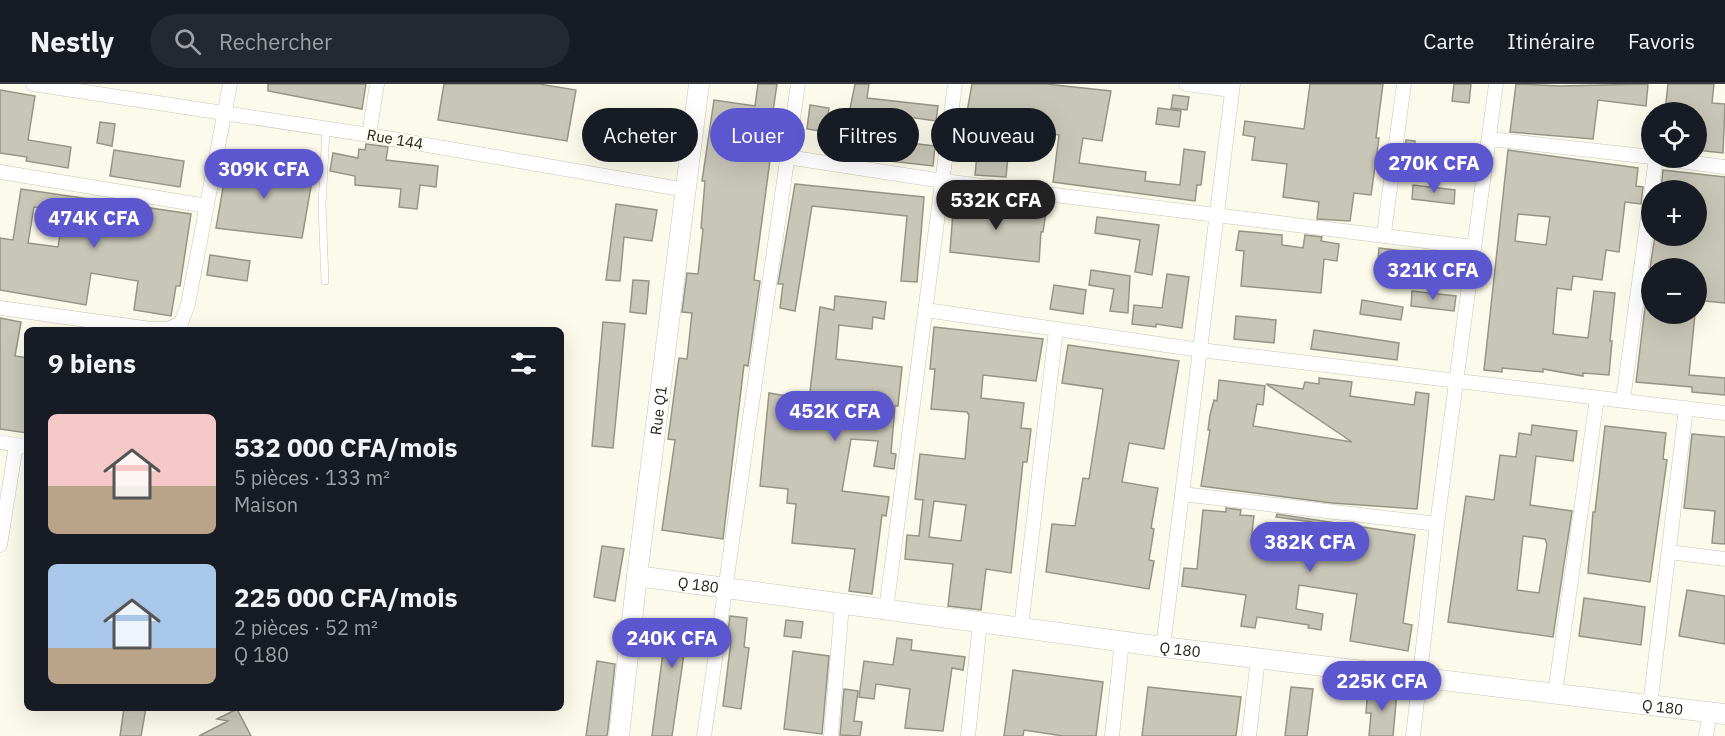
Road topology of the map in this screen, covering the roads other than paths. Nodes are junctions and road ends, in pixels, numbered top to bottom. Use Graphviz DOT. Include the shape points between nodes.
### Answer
graph roads {
  1 [pos="33,84"];
  2 [pos="230,84"];
  3 [pos="377,84"];
  4 [pos="699,84"];
  5 [pos="798,84"];
  6 [pos="955,84"];
  7 [pos="1186,84"];
  8 [pos="1404,84"];
  9 [pos="1496,84"];
  10 [pos="1233,87"];
  11 [pos="794,108"];
  12 [pos="224,115"];
  13 [pos="326,129"];
  14 [pos="369,135"];
  15 [pos="1490,139"];
  16 [pos="1641,155"];
  17 [pos="805,160"];
  18 [pos="786,162"];
  19 [pos="1707,164"];
  20 [pos="1725,167"];
  21 [pos="1654,168"];
  22 [pos="0,172"];
  23 [pos="943,181"];
  24 [pos="686,190"];
  25 [pos="207,206"];
  26 [pos="1217,213"];
  27 [pos="1384,233"];
  28 [pos="1473,247"];
  29 [pos="325,281"];
  30 [pos="0,308"];
  31 [pos="926,310"];
  32 [pos="137,327"];
  33 [pos="173,327"];
  34 [pos="1056,330"];
  35 [pos="1200,350"];
  36 [pos="1457,381"];
  37 [pos="1597,398"];
  38 [pos="1623,400"];
  39 [pos="1686,408"];
  40 [pos="1725,413"];
  41 [pos="0,442"];
  42 [pos="22,446"];
  43 [pos="1182,495"];
  44 [pos="1437,524"];
  45 [pos="0,545"];
  46 [pos="1670,552"];
  47 [pos="1725,559"];
  48 [pos="637,576"];
  49 [pos="725,588"];
  50 [pos="843,604"];
  51 [pos="886,610"];
  52 [pos="980,623"];
  53 [pos="1021,628"];
  54 [pos="1122,641"];
  55 [pos="1163,647"];
  56 [pos="1258,658"];
  57 [pos="1419,678"];
  58 [pos="1555,693"];
  59 [pos="1650,705"];
  60 [pos="1717,713"];
  61 [pos="620,736"];
  62 [pos="704,736"];
  63 [pos="831,736"];
  64 [pos="968,736"];
  65 [pos="1112,736"];
  66 [pos="1249,736"];
  67 [pos="1413,736"];
  68 [pos="1706,736"];
  1 -- 12 [label="street, Rue 144"];
  2 -- 12 [label="street"];
  3 -- 14 [label="street"];
  4 -- 24 [label="street, Rue Q1"];
  5 -- 11 [label="street"];
  6 -- 23 [label="street"];
  7 -- 10 [label="street"];
  8 -- 27 [label="street"];
  9 -- 15 [label="street"];
  10 -- 26 [label="street"];
  12 -- 13 [label="street, Rue 144"];
  12 -- 25 [label="street"];
  13 -- 14 [label="street, Rue 144"];
  13 -- 29 [label="lane" via="322,205"];
  14 -- 24 [label="street, Rue 144"];
  15 -- 16 [label="street"];
  15 -- 28 [label="street"];
  17 -- 23 [label="street"];
  18 -- 49 [label="street"];
  19 -- 20 [label="street"];
  21 -- 38 [label="street"];
  22 -- 25 [label="street"];
  23 -- 26 [label="street"];
  23 -- 31 [label="street"];
  24 -- 48 [label="street, Rue Q1"];
  25 -- 33 [label="street" via="188,304 181,323"];
  26 -- 27 [label="street"];
  26 -- 35 [label="street"];
  27 -- 28 [label="street"];
  28 -- 36 [label="street"];
  30 -- 32 [label="street"];
  31 -- 34 [label="street"];
  31 -- 51 [label="street"];
  34 -- 35 [label="street"];
  34 -- 53 [label="street"];
  35 -- 36 [label="street"];
  35 -- 43 [label="street"];
  36 -- 37 [label="street"];
  36 -- 44 [label="street"];
  37 -- 38 [label="street"];
  37 -- 58 [label="street"];
  38 -- 39 [label="street"];
  39 -- 40 [label="street"];
  39 -- 46 [label="street"];
  41 -- 42 [label="street"];
  42 -- 45 [label="street"];
  43 -- 44 [label="street"];
  43 -- 55 [label="street"];
  44 -- 57 [label="street"];
  46 -- 47 [label="street"];
  46 -- 59 [label="street"];
  48 -- 49 [label="street, Q 180"];
  48 -- 61 [label="street, Rue Q1"];
  49 -- 50 [label="street, Q 180"];
  49 -- 62 [label="street"];
  50 -- 51 [label="street, Q 180"];
  50 -- 63 [label="street"];
  51 -- 52 [label="street, Q 180"];
  52 -- 53 [label="street, Q 180"];
  52 -- 64 [label="street"];
  53 -- 54 [label="street, Q 180"];
  54 -- 55 [label="street, Q 180"];
  54 -- 65 [label="street"];
  55 -- 56 [label="street, Q 180"];
  56 -- 57 [label="street, Q 180"];
  56 -- 66 [label="street"];
  57 -- 58 [label="street, Q 180"];
  57 -- 67 [label="street"];
  58 -- 59 [label="street, Q 180"];
  59 -- 60 [label="street, Q 180"];
  60 -- 68 [label="street"];
}
